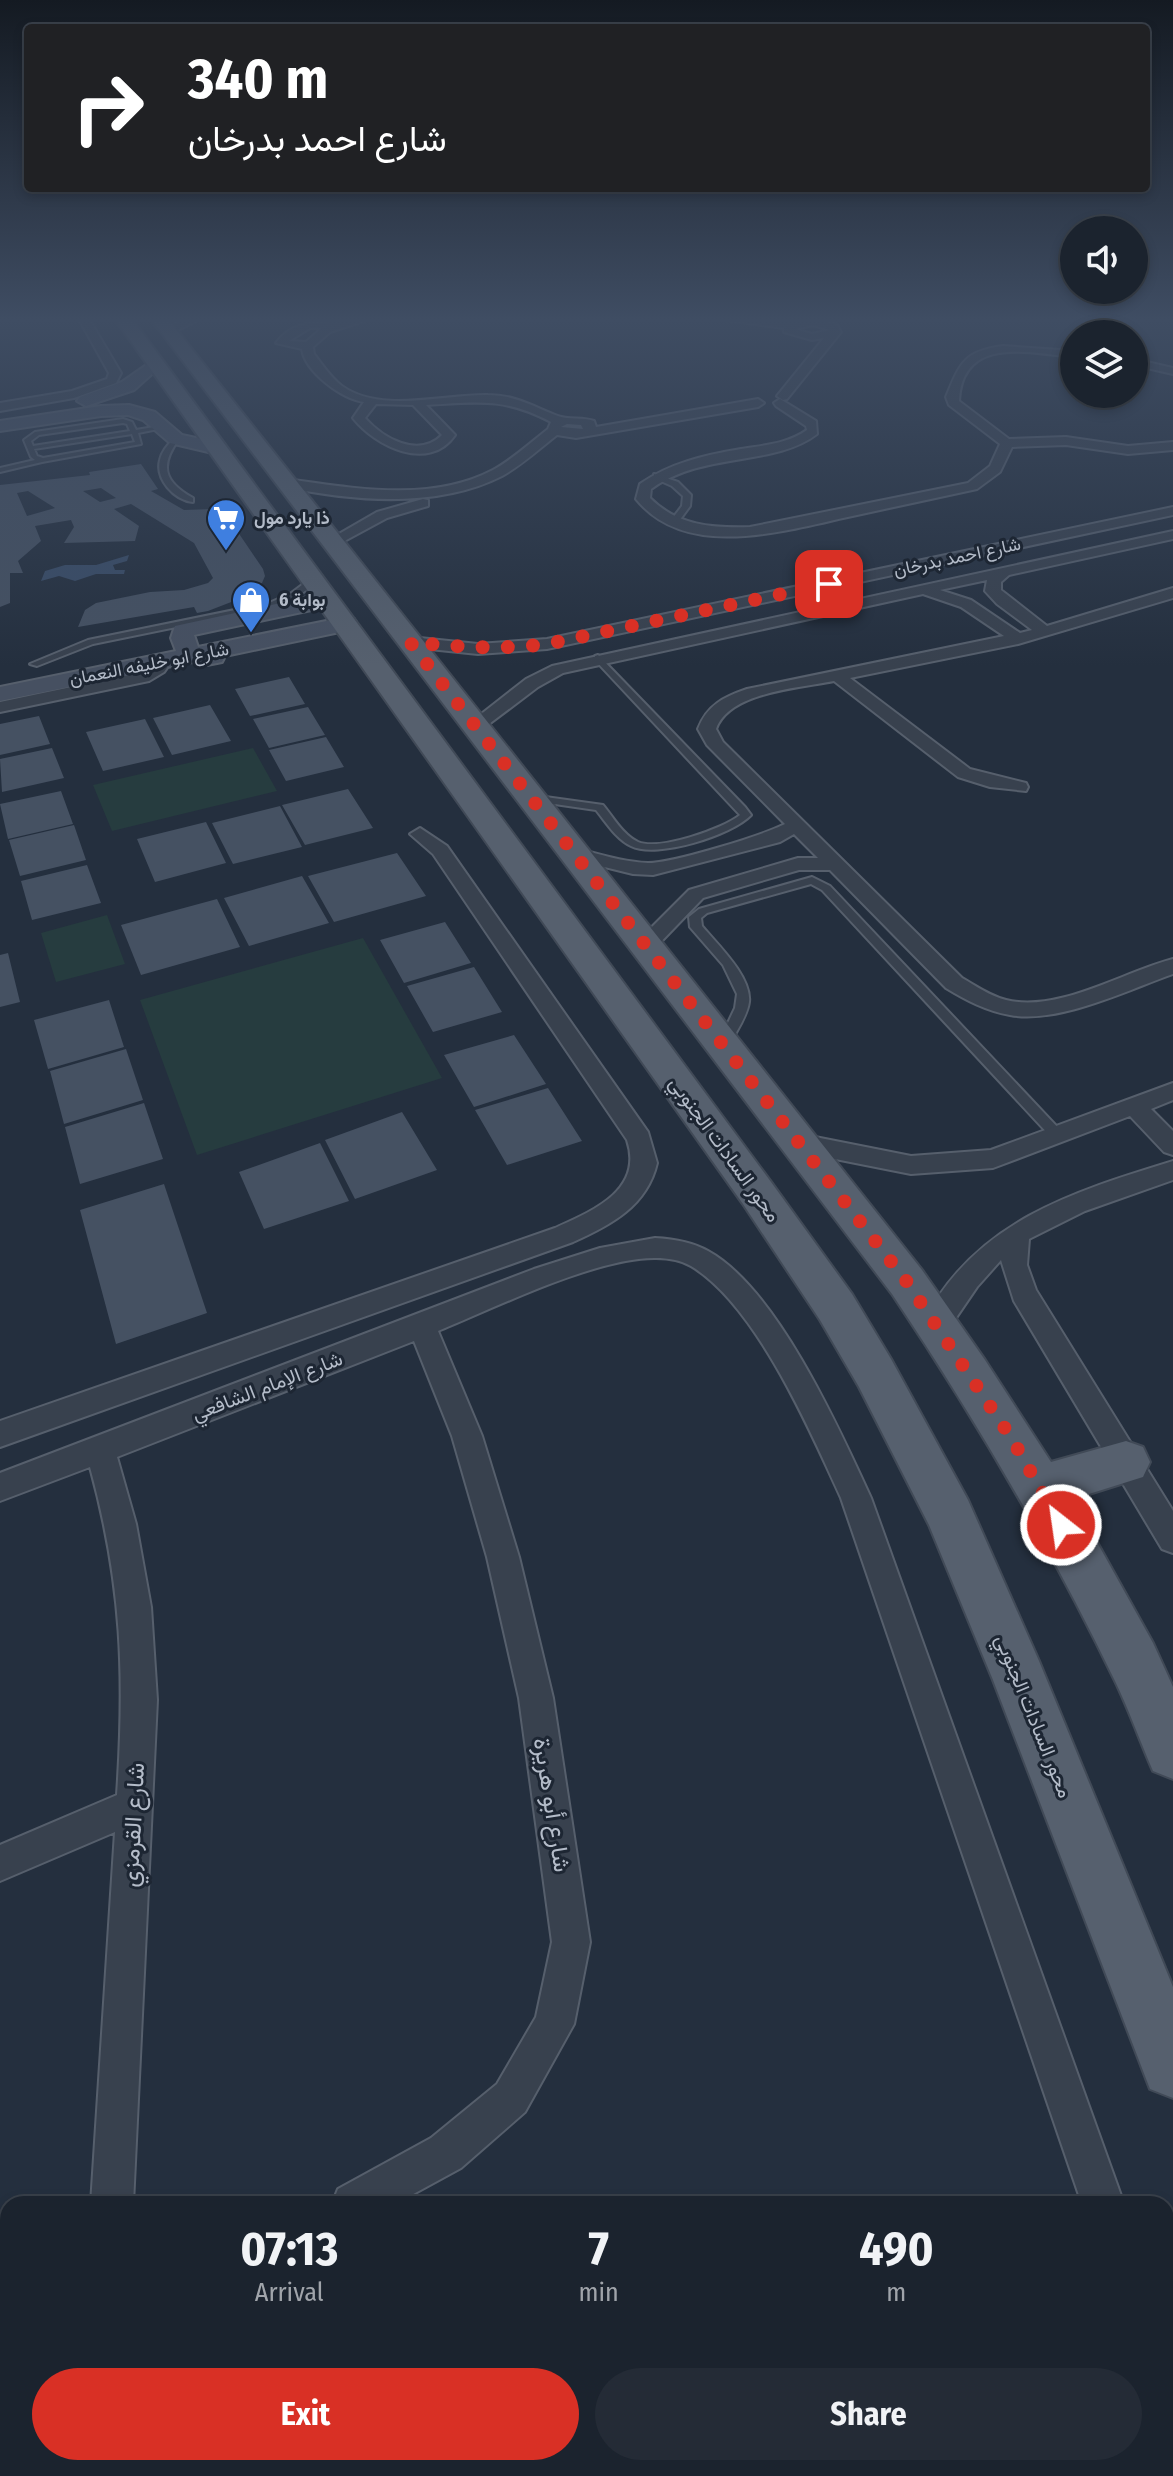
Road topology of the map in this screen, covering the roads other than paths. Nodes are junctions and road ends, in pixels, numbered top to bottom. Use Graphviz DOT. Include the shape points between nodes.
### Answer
graph roads {
  1 [pos="36,435"];
  2 [pos="118,435"];
  3 [pos="137,435"];
  4 [pos="168,435"];
  5 [pos="173,435"];
  6 [pos="210,435"];
  7 [pos="242,435"];
  8 [pos="377,435"];
  9 [pos="449,435"];
  10 [pos="546,435"];
  11 [pos="575,435"];
  12 [pos="810,435"];
  13 [pos="995,435"];
  14 [pos="1006,443"];
  15 [pos="1173,446"];
  16 [pos="30,448"];
  17 [pos="217,448"];
  18 [pos="548,454"];
  19 [pos="42,460"];
  20 [pos="0,470"];
  21 [pos="657,476"];
  22 [pos="513,480"];
  23 [pos="286,483"];
  24 [pos="452,492"];
  25 [pos="412,499"];
  26 [pos="190,500"];
  27 [pos="1173,511"];
  28 [pos="673,523"];
  29 [pos="1173,535"];
  30 [pos="332,542"];
  31 [pos="1003,573"];
  32 [pos="918,592"];
  33 [pos="1173,593"];
  34 [pos="333,608"];
  35 [pos="1045,632"];
  36 [pos="1018,639"];
  37 [pos="148,641"];
  38 [pos="410,642"];
  39 [pos="188,645"];
  40 [pos="598,658"];
  41 [pos="163,662"];
  42 [pos="34,664"];
  43 [pos="10,668"];
  44 [pos="838,676"];
  45 [pos="0,694"];
  46 [pos="0,707"];
  47 [pos="475,726"];
  48 [pos="1019,787"];
  49 [pos="531,798"];
  50 [pos="796,826"];
  51 [pos="420,834"];
  52 [pos="773,838"];
  53 [pos="575,854"];
  54 [pos="798,864"];
  55 [pos="835,864"];
  56 [pos="663,868"];
  57 [pos="688,898"];
  58 [pos="646,945"];
  59 [pos="1173,966"];
  60 [pos="724,1045"];
  61 [pos="1173,1091"];
  62 [pos="1133,1105"];
  63 [pos="1057,1135"];
  64 [pos="800,1143"];
  65 [pos="1173,1146"];
  66 [pos="1173,1170"];
  67 [pos="1016,1235"];
  68 [pos="519,1252"];
  69 [pos="533,1282"];
  70 [pos="937,1323"];
  71 [pos="422,1326"];
  72 [pos="0,1434"];
  73 [pos="100,1450"];
  74 [pos="1126,1462"];
  75 [pos="0,1487"];
  76 [pos="1040,1487"];
  77 [pos="1173,1539"];
  78 [pos="1173,1751"];
  79 [pos="134,1806"];
  80 [pos="0,1863"];
  81 [pos="1173,2066"];
  82 [pos="112,2196"];
  83 [pos="368,2196"];
  84 [pos="1100,2196"];
  1 -- 16 [label="lane" via="28,437"];
  2 -- 16 [label="lane"];
  3 -- 19 [label="lane" via="141,441 132,447"];
  4 -- 26 [label="lane" via="162,473 172,489"];
  5 -- 17 [label="street"];
  6 -- 17 [label="main road, محور السادات الجنوبي"];
  7 -- 23 [label="main road, محور السادات الجنوبي"];
  8 -- 9 [label="street" via="388,445 417,449 444,442"];
  10 -- 24 [label="street" via="494,475"];
  11 -- 18 [label="street"];
  12 -- 21 [label="street" via="797,443"];
  13 -- 14 [label="street"];
  14 -- 15 [label="street" via="1060,440 1128,450"];
  14 -- 28 [label="street" via="1003,460 985,478 945,493 766,530 734,533"];
  16 -- 19 [label="lane"];
  17 -- 34 [label="main road, محور السادات الجنوبي"];
  19 -- 20 [label="lane"];
  21 -- 28 [label="street" via="645,487 643,499"];
  21 -- 28 [label="lane" via="687,495 686,506"];
  22 -- 24 [label="street"];
  23 -- 25 [label="street"];
  23 -- 30 [label="main road, محور السادات الجنوبي"];
  24 -- 25 [label="street"];
  25 -- 30 [label="street"];
  27 -- 38 [label="street, شارع احمد بدرخان" via="547,644 478,649"];
  29 -- 31 [label="street, شارع احمد بدرخان"];
  30 -- 38 [label="main road, محور السادات الجنوبي"];
  31 -- 32 [label="street, شارع احمد بدرخان"];
  31 -- 35 [label="street" via="993,591"];
  32 -- 36 [label="street" via="962,600"];
  32 -- 40 [label="street, شارع احمد بدرخان"];
  33 -- 35 [label="street"];
  34 -- 39 [label="street, شارع ابو خليفه النعمان"];
  34 -- 42 [label="lane" via="293,596 91,642"];
  34 -- 81 [label="main road, محور السادات الجنوبي" via="796,1247 875,1373 985,1594"];
  35 -- 36 [label="street"];
  36 -- 44 [label="street"];
  37 -- 39 [label="street, شارع ابو خليفه النعمان"];
  37 -- 41 [label="street" via="161,652"];
  37 -- 42 [label="street, شارع ابو خليفه النعمان"];
  38 -- 47 [label="main road, محور السادات الجنوبي"];
  39 -- 41 [label="street, شارع ابو خليفه النعمان"];
  40 -- 47 [label="street, شارع احمد بدرخان" via="532,683"];
  40 -- 49 [label="lane" via="746,815 730,826 651,849 630,842 599,807"];
  41 -- 45 [label="street, شارع ابو خليفه النعمان"];
  41 -- 46 [label="street" via="143,677"];
  42 -- 43 [label="street, شارع ابو خليفه النعمان"];
  44 -- 48 [label="street" via="964,773"];
  44 -- 50 [label="street" via="728,701 712,713 707,729 716,745"];
  47 -- 49 [label="main road, محور السادات الجنوبي"];
  49 -- 53 [label="main road, محور السادات الجنوبي"];
  50 -- 52 [label="street"];
  50 -- 55 [label="street"];
  51 -- 68 [label="street, شارع الإمام الشافعي" via="440,850 639,1138 645,1161 638,1183 594,1222"];
  52 -- 54 [label="street"];
  52 -- 56 [label="street"];
  53 -- 56 [label="street" via="633,868"];
  53 -- 58 [label="main road, محور السادات الجنوبي"];
  54 -- 55 [label="street"];
  54 -- 57 [label="street"];
  55 -- 59 [label="street" via="954,983 981,1000 1016,1009 1050,1007"];
  56 -- 57 [label="street"];
  57 -- 58 [label="street"];
  58 -- 60 [label="main road, محور السادات الجنوبي"];
  60 -- 63 [label="lane" via="743,993 696,927 695,917 812,880 826,888"];
  60 -- 64 [label="main road, محور السادات الجنوبي"];
  61 -- 62 [label="street"];
  62 -- 63 [label="street"];
  62 -- 65 [label="street"];
  63 -- 64 [label="street" via="993,1159 911,1165"];
  64 -- 70 [label="main road, محور السادات الجنوبي"];
  66 -- 67 [label="street" via="1046,1218"];
  67 -- 70 [label="street" via="988,1255"];
  67 -- 74 [label="street" via="1014,1265 1024,1293"];
  68 -- 69 [label="street"];
  68 -- 72 [label="street, شارع الإمام الشافعي"];
  69 -- 71 [label="street, شارع الإمام الشافعي"];
  69 -- 84 [label="street, شارع الإمام الشافعي" via="630,1250 664,1249 698,1257 733,1284 802,1389 856,1498"];
  70 -- 76 [label="main road, محور السادات الجنوبي"];
  71 -- 73 [label="street, شارع الإمام الشافعي"];
  71 -- 83 [label="street, شارع أبو هريرة" via="467,1436 503,1557 536,1698 571,1942 554,2024 511,2098 446,2153"];
  73 -- 75 [label="street, شارع الإمام الشافعي"];
  73 -- 79 [label="street, شارع القرمزي" via="121,1524 135,1607 140,1700"];
  74 -- 76 [label="main road"];
  74 -- 77 [label="street"];
  76 -- 78 [label="main road, محور السادات الجنوبي" via="1136,1665"];
  79 -- 80 [label="street"];
  79 -- 82 [label="street, شارع القرمزي"];
}
